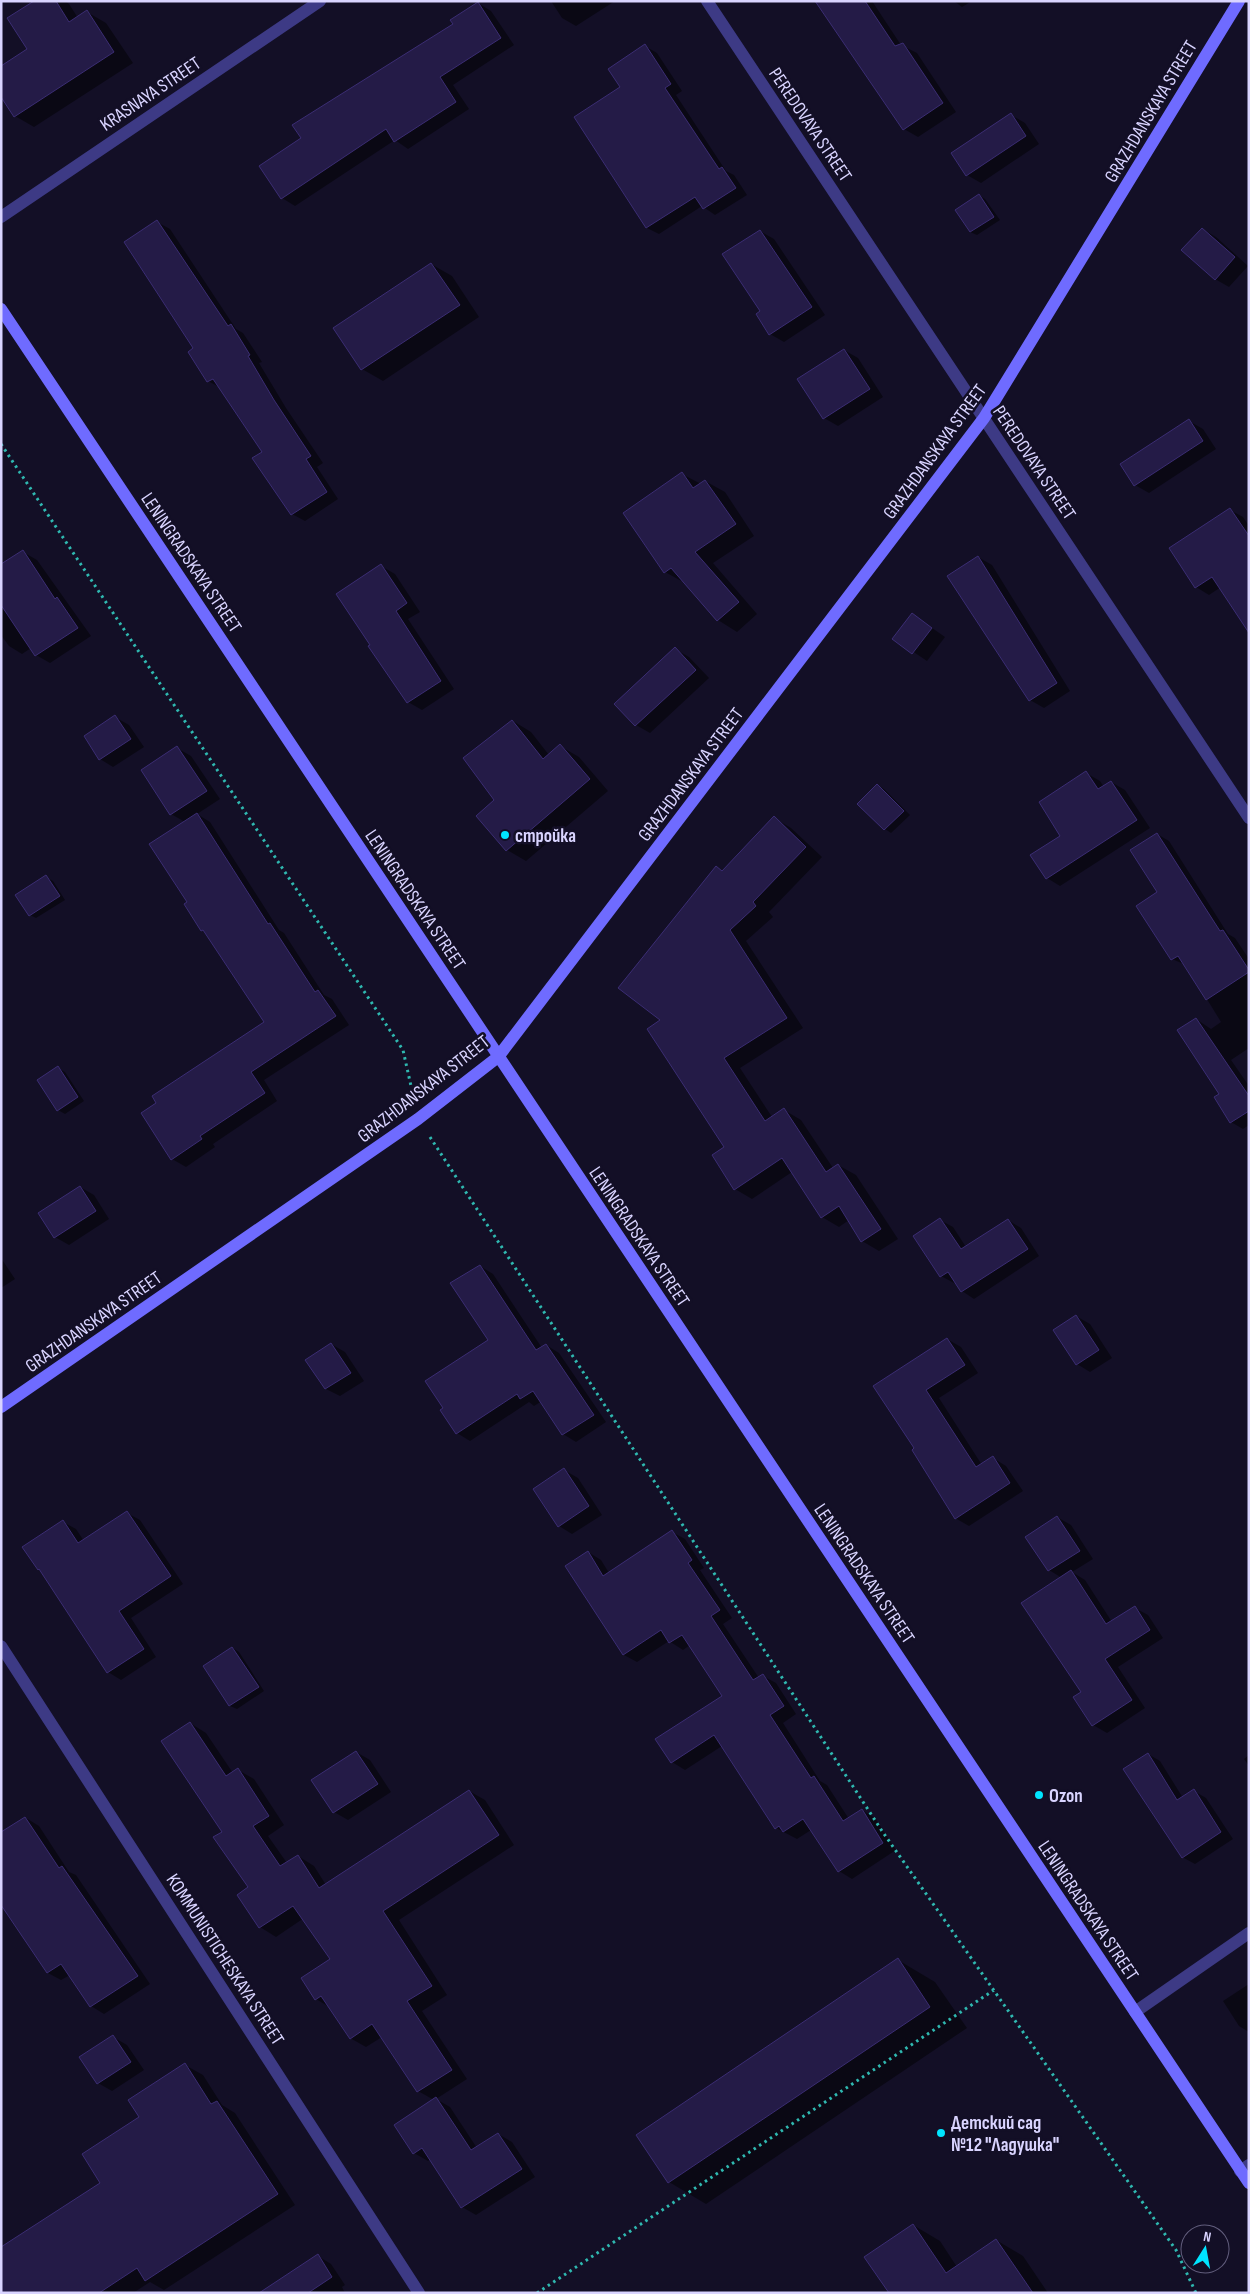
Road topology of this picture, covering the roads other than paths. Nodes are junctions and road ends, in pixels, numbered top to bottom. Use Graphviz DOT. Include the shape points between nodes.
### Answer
graph roads {
  1 [pos="320,1"];
  2 [pos="707,1"];
  3 [pos="1240,1"];
  4 [pos="1,216"];
  5 [pos="1,309"];
  6 [pos="984,418"];
  7 [pos="1249,818"];
  8 [pos="498,1057"];
  9 [pos="1,1407"];
  10 [pos="1,1646"];
  11 [pos="1249,1933"];
  12 [pos="1135,2012"];
  13 [pos="1244,2168"];
  14 [pos="1249,2183"];
  15 [pos="419,2293"];
  1 -- 4 [label="street, KRASNAYA STREET"];
  2 -- 6 [label="street, PEREDOVAYA STREET"];
  3 -- 6 [label="street, GRAZHDANSKAYA STREET"];
  5 -- 8 [label="street, LENINGRADSKAYA STREET"];
  6 -- 7 [label="street, PEREDOVAYA STREET"];
  6 -- 8 [label="street, GRAZHDANSKAYA STREET"];
  8 -- 9 [label="street, GRAZHDANSKAYA STREET" via="418,1120"];
  8 -- 12 [label="street, LENINGRADSKAYA STREET"];
  10 -- 15 [label="street, KOMMUNISTICHESKAYA STREET"];
  11 -- 12 [label="street"];
  12 -- 13 [label="street, LENINGRADSKAYA STREET"];
  13 -- 14 [label="street, LENINGRADSKAYA STREET"];
}
